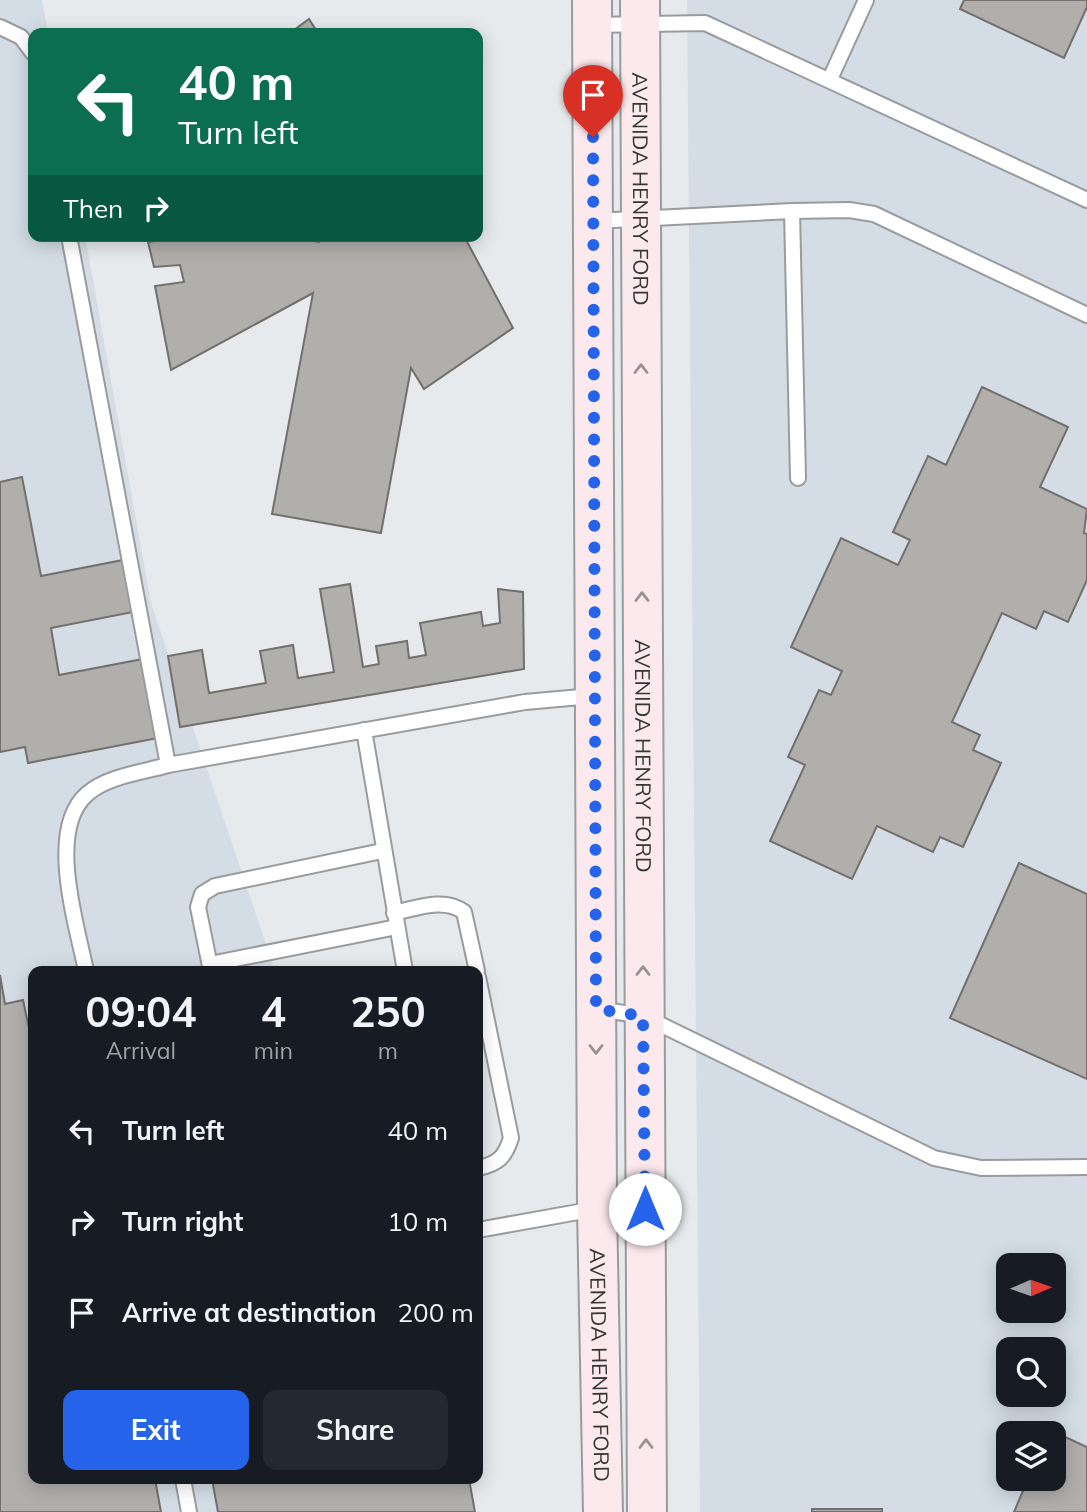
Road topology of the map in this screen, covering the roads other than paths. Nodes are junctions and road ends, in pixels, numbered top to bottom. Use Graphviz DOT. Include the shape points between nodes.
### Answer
graph roads {
  1 [pos="866,0"];
  2 [pos="640,12"];
  3 [pos="592,13"];
  4 [pos="0,27"];
  5 [pos="28,46"];
  6 [pos="830,79"];
  7 [pos="1087,200"];
  8 [pos="792,211"];
  9 [pos="640,220"];
  10 [pos="593,221"];
  11 [pos="70,242"];
  12 [pos="1087,314"];
  13 [pos="798,478"];
  14 [pos="595,696"];
  15 [pos="364,730"];
  16 [pos="169,765"];
  17 [pos="382,851"];
  18 [pos="395,920"];
  19 [pos="85,966"];
  20 [pos="210,966"];
  21 [pos="218,966"];
  22 [pos="404,966"];
  23 [pos="476,966"];
  24 [pos="483,1001"];
  25 [pos="596,1009"];
  26 [pos="643,1016"];
  27 [pos="483,1167"];
  28 [pos="1087,1167"];
  29 [pos="597,1209"];
  30 [pos="483,1229"];
  31 [pos="184,1484"];
  32 [pos="189,1512"];
  33 [pos="603,1512"];
  34 [pos="647,1512"];
  1 -- 6 [label="lane"];
  2 -- 3 [label="lane"];
  2 -- 6 [label="lane" via="705,23"];
  2 -- 9 [label="main road, AVENIDA HENRY FORD"];
  3 -- 10 [label="main road, AVENIDA HENRY FORD"];
  4 -- 5 [label="lane" via="21,37"];
  6 -- 7 [label="lane"];
  8 -- 9 [label="lane"];
  8 -- 12 [label="lane" via="874,214"];
  8 -- 13 [label="lane"];
  9 -- 10 [label="lane"];
  26 -- 9 [label="main road, AVENIDA HENRY FORD, one-way"];
  10 -- 14 [label="main road, AVENIDA HENRY FORD"];
  11 -- 16 [label="lane"];
  14 -- 15 [label="lane" via="525,702"];
  14 -- 25 [label="main road, AVENIDA HENRY FORD"];
  15 -- 16 [label="lane"];
  15 -- 17 [label="lane"];
  16 -- 19 [label="lane" via="86,794 68,825 66,868"];
  17 -- 18 [label="lane"];
  17 -- 20 [label="lane" via="215,886 202,894 198,907"];
  18 -- 21 [label="lane"];
  18 -- 22 [label="lane"];
  18 -- 23 [label="lane" via="439,904 455,905 464,912"];
  24 -- 27 [label="lane" via="511,1138 506,1153 495,1164"];
  25 -- 26 [label="lane"];
  25 -- 29 [label="main road, AVENIDA HENRY FORD, one-way"];
  26 -- 28 [label="lane" via="934,1158 981,1168"];
  34 -- 26 [label="main road, AVENIDA HENRY FORD, one-way"];
  29 -- 30 [label="lane"];
  29 -- 33 [label="main road, AVENIDA HENRY FORD"];
  31 -- 32 [label="lane"];
}
